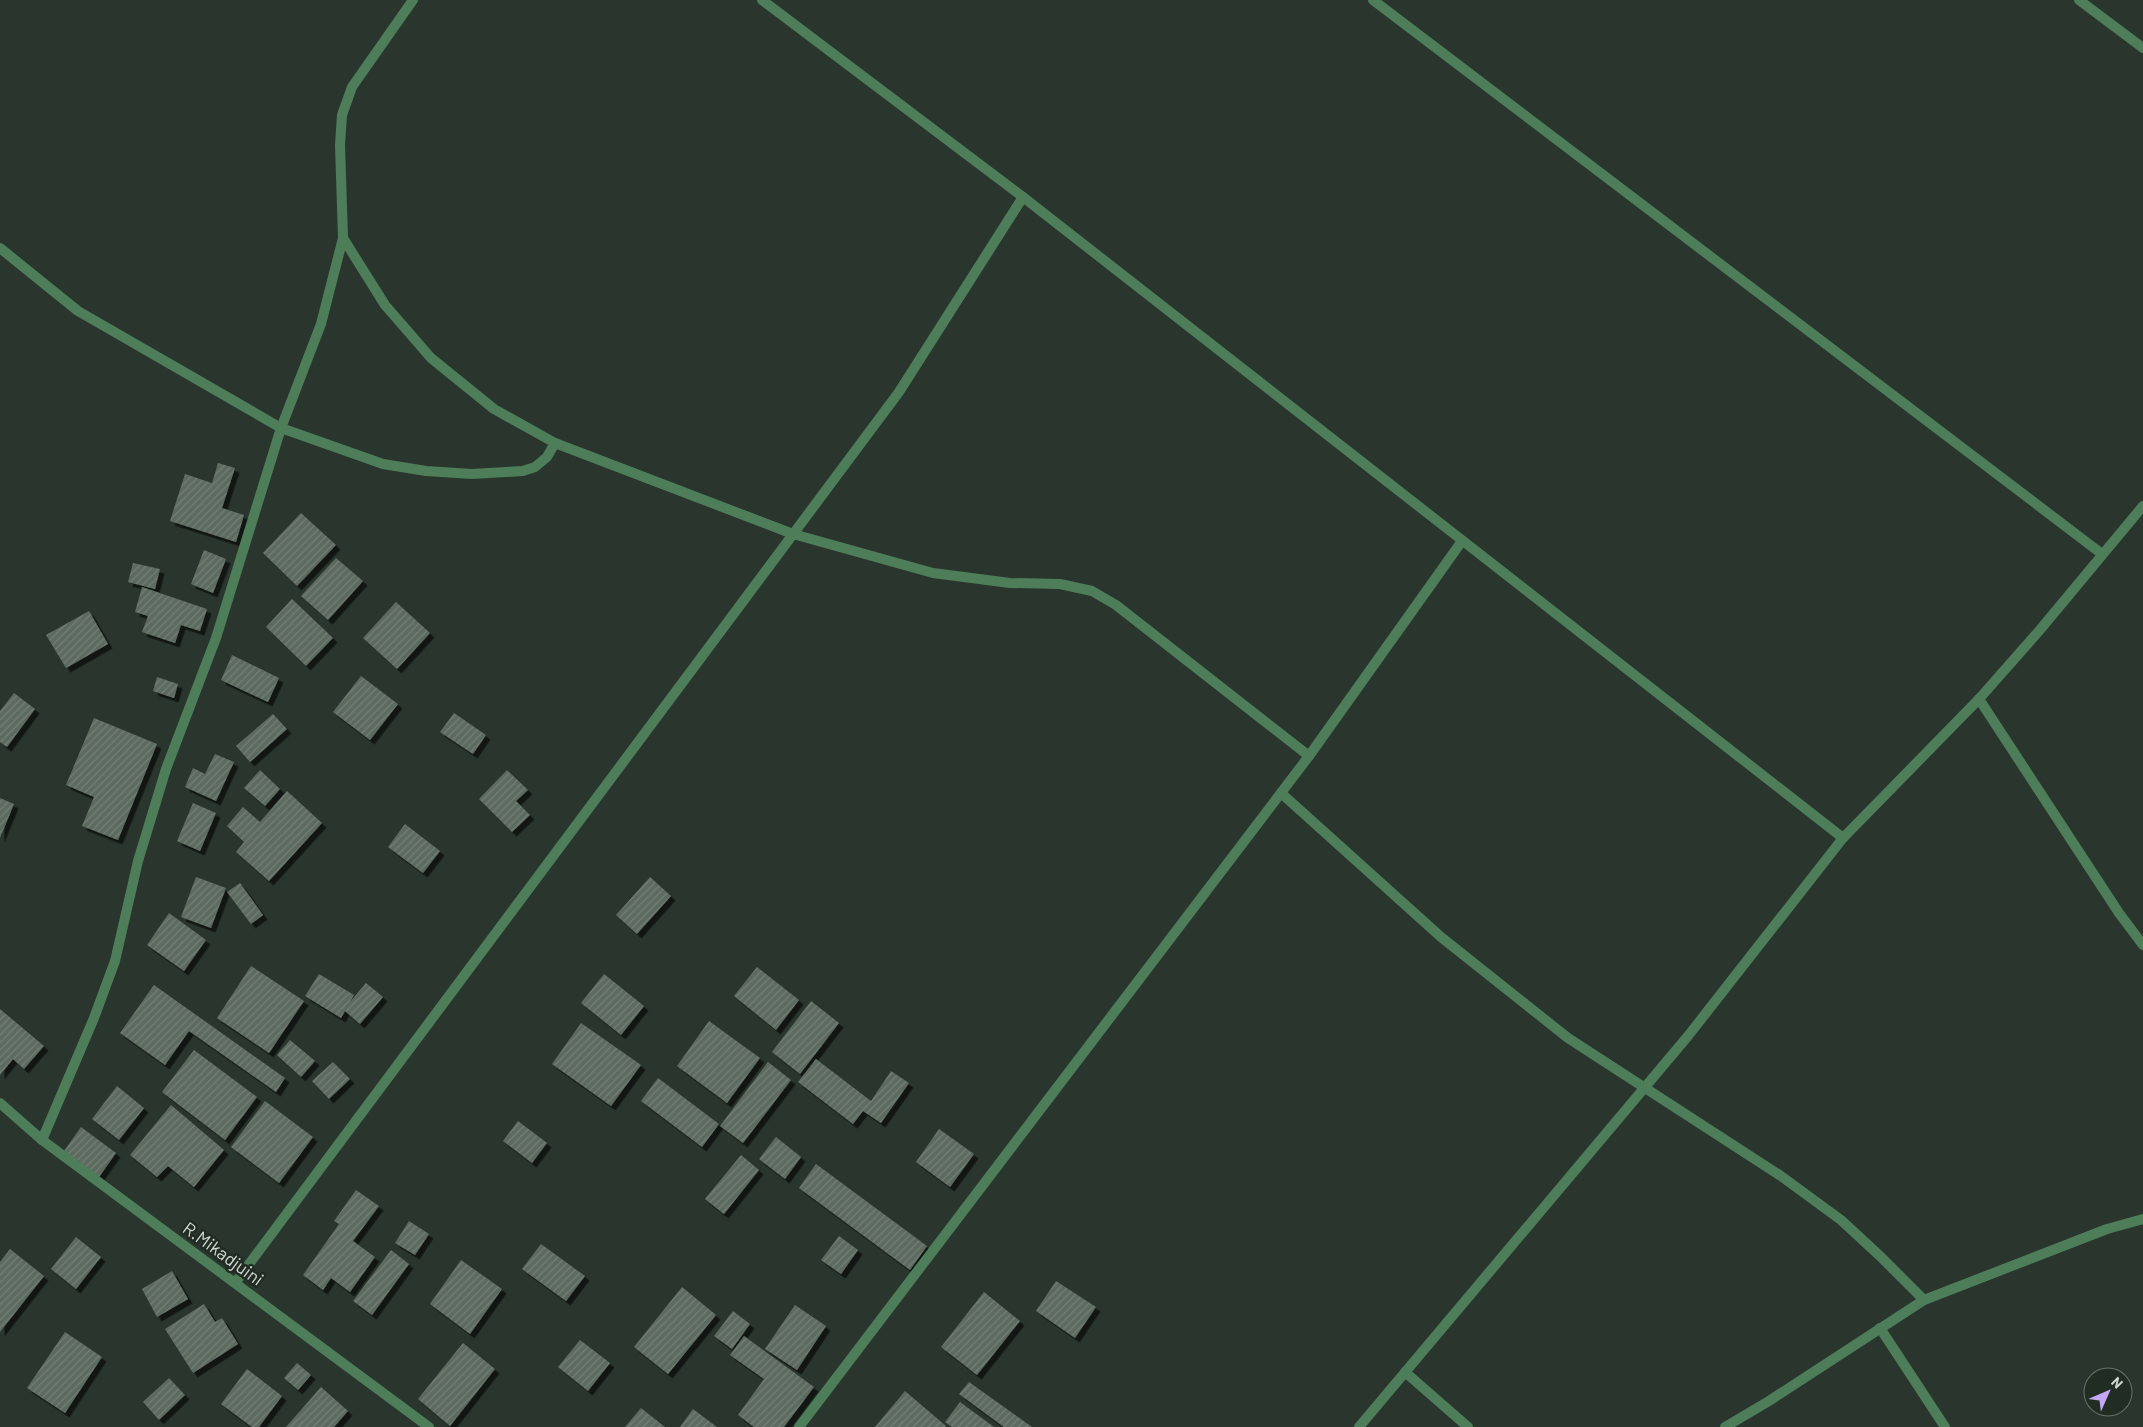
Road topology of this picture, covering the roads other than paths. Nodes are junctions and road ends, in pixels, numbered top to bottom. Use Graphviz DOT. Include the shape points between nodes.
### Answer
graph roads {
  1 [pos="413,0"];
  2 [pos="762,0"];
  3 [pos="1373,0"];
  4 [pos="2079,0"];
  5 [pos="2143,48"];
  6 [pos="1023,197"];
  7 [pos="343,238"];
  8 [pos="0,248"];
  9 [pos="281,428"];
  10 [pos="555,443"];
  11 [pos="2143,506"];
  12 [pos="793,534"];
  13 [pos="1462,541"];
  14 [pos="2102,554"];
  15 [pos="1979,700"];
  16 [pos="1309,756"];
  17 [pos="1281,793"];
  18 [pos="1843,838"];
  19 [pos="2143,945"];
  20 [pos="1645,1086"];
  21 [pos="0,1103"];
  22 [pos="42,1140"];
  23 [pos="2143,1219"];
  24 [pos="235,1283"];
  25 [pos="1924,1300"];
  26 [pos="1880,1328"];
  27 [pos="1405,1372"];
  28 [pos="429,1427"];
  29 [pos="799,1427"];
  30 [pos="1359,1427"];
  31 [pos="1468,1427"];
  32 [pos="1725,1427"];
  33 [pos="1945,1427"];
  1 -- 7 [label="street" via="352,87 342,115"];
  2 -- 6 [label="street"];
  3 -- 14 [label="street"];
  4 -- 5 [label="street"];
  6 -- 12 [label="street" via="899,392"];
  6 -- 13 [label="street"];
  7 -- 9 [label="street" via="321,324"];
  7 -- 10 [label="street" via="386,305 431,358 494,409"];
  8 -- 9 [label="street" via="78,311"];
  9 -- 10 [label="street" via="383,464 472,474 535,468"];
  9 -- 22 [label="street" via="216,638 166,769 138,862 115,961"];
  10 -- 12 [label="street"];
  11 -- 14 [label="street"];
  12 -- 16 [label="street" via="933,573 1060,584 1092,591 1116,605"];
  12 -- 24 [label="street"];
  13 -- 16 [label="street"];
  13 -- 18 [label="street"];
  14 -- 15 [label="street"];
  15 -- 18 [label="street"];
  15 -- 19 [label="street" via="2118,913"];
  16 -- 17 [label="street"];
  17 -- 20 [label="street" via="1441,936 1568,1038"];
  17 -- 29 [label="street"];
  18 -- 20 [label="street"];
  20 -- 25 [label="street" via="1841,1220"];
  20 -- 27 [label="street"];
  21 -- 22 [label="street, R.Mikadjuini"];
  22 -- 24 [label="street, R.Mikadjuini"];
  23 -- 25 [label="street" via="2107,1229"];
  24 -- 28 [label="street, R.Mikadjuini"];
  25 -- 26 [label="street"];
  26 -- 32 [label="street"];
  26 -- 33 [label="street"];
  27 -- 30 [label="street"];
  27 -- 31 [label="street"];
}
